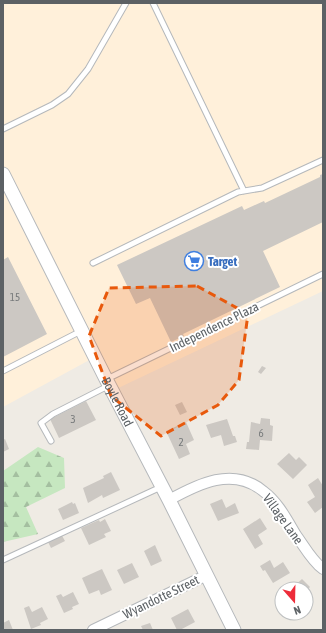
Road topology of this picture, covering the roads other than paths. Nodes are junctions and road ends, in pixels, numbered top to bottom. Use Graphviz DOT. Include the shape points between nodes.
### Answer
graph roads {
  1 [pos="126,3"];
  2 [pos="153,3"];
  3 [pos="3,129"];
  4 [pos="323,160"];
  5 [pos="3,174"];
  6 [pos="244,191"];
  7 [pos="93,263"];
  8 [pos="323,274"];
  9 [pos="82,330"];
  10 [pos="3,371"];
  11 [pos="107,383"];
  12 [pos="51,441"];
  13 [pos="162,486"];
  14 [pos="169,500"];
  15 [pos="3,560"];
  16 [pos="323,569"];
  17 [pos="207,575"];
  18 [pos="93,630"];
  19 [pos="234,630"];
  1 -- 3 [label="lane" via="88,70 68,94 52,105"];
  2 -- 6 [label="lane"];
  4 -- 6 [label="lane" via="262,188"];
  5 -- 9 [label="street, Boyle Road"];
  6 -- 7 [label="lane"];
  8 -- 11 [label="lane, Independence Plaza"];
  9 -- 10 [label="lane"];
  9 -- 11 [label="street, Boyle Road"];
  11 -- 12 [label="lane, Independence Plaza" via="41,423"];
  11 -- 13 [label="street, Boyle Road"];
  13 -- 14 [label="street, Boyle Road"];
  13 -- 15 [label="lane"];
  14 -- 16 [label="street, Village Lane" via="205,482 232,479 249,482 264,491 276,505 305,548"];
  14 -- 17 [label="street, Boyle Road"];
  17 -- 18 [label="street, Wyandotte Street"];
  17 -- 19 [label="street, Boyle Road"];
}
